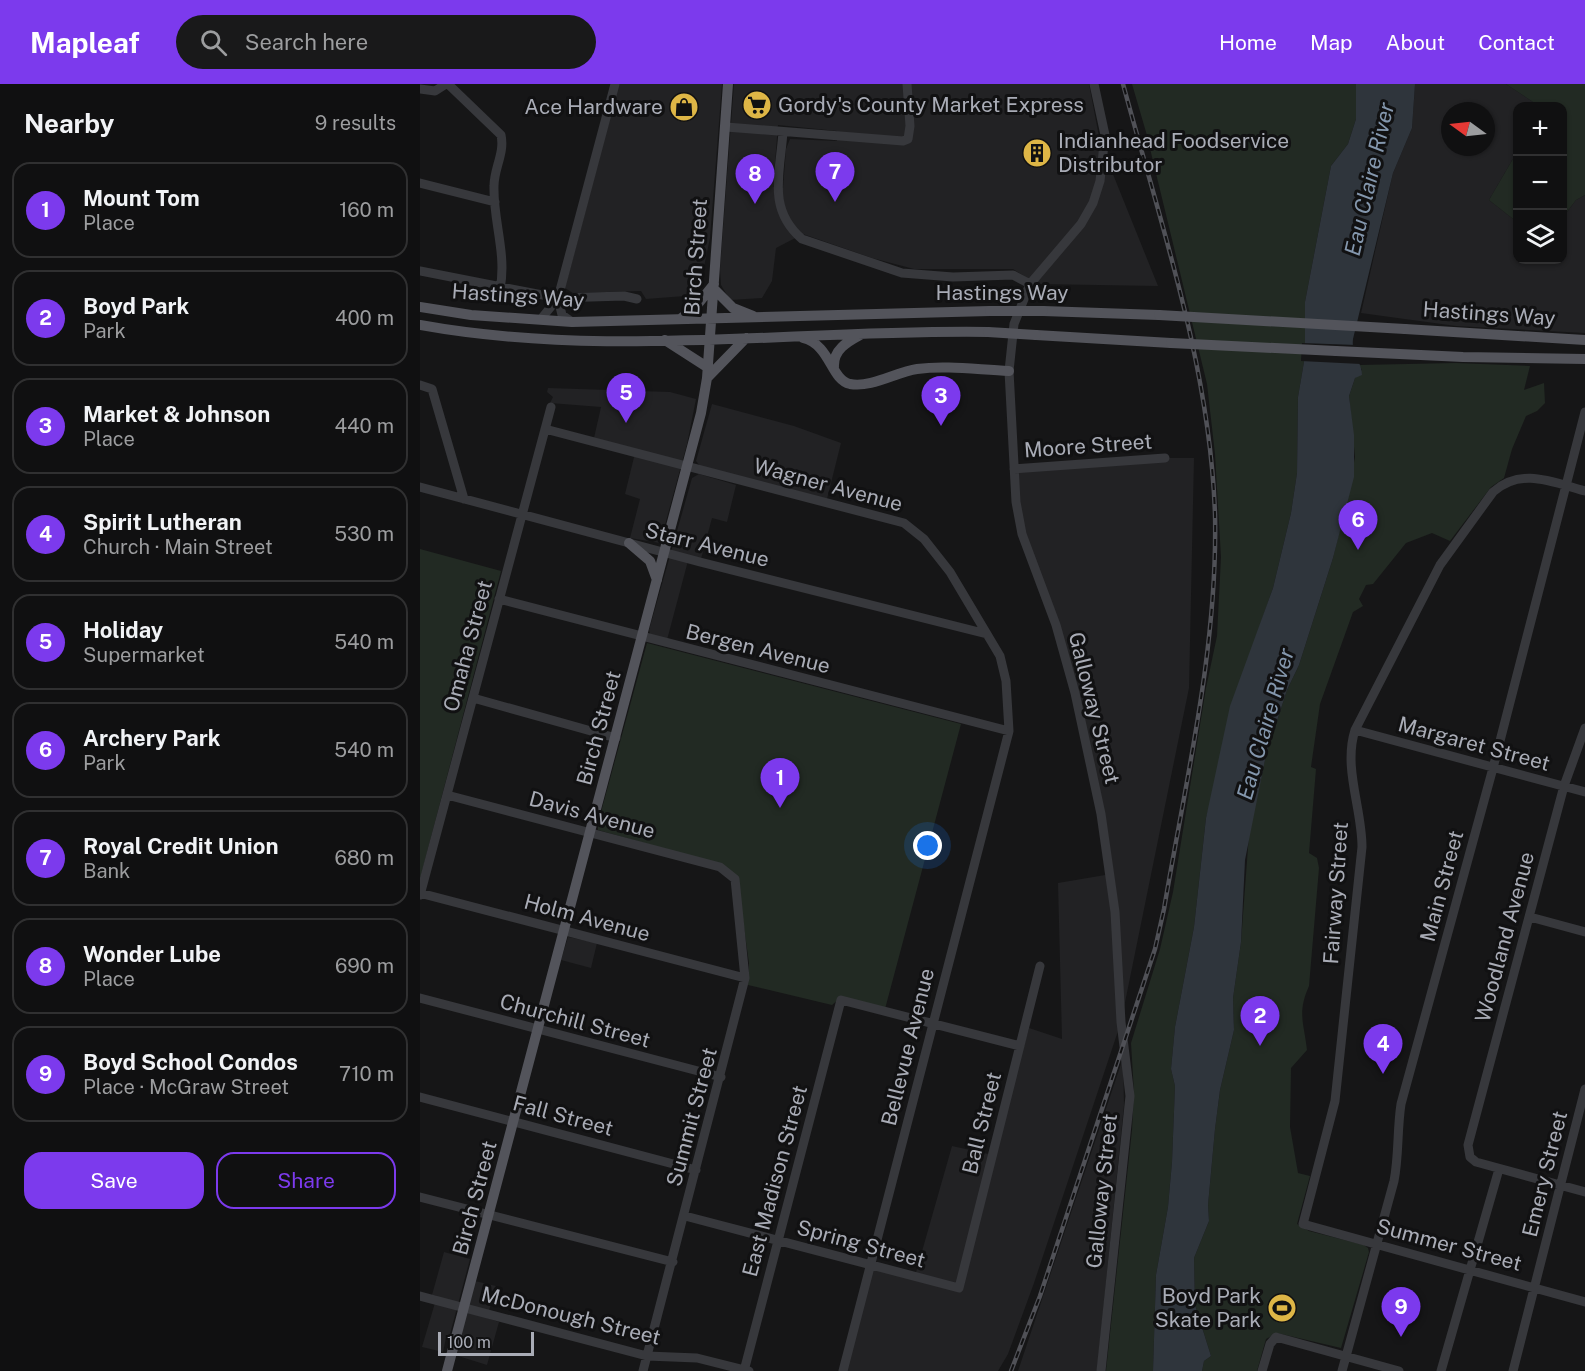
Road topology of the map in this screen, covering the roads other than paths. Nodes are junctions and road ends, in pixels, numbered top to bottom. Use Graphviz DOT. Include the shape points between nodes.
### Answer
graph roads {
  1 [pos="447,84"];
  2 [pos="615,84"];
  3 [pos="728,84"];
  4 [pos="907,84"];
  5 [pos="1094,84"];
  6 [pos="420,89"];
  7 [pos="726,127"];
  8 [pos="783,132"];
  9 [pos="420,183"];
  10 [pos="495,202"];
  11 [pos="420,271"];
  12 [pos="1030,284"];
  13 [pos="713,286"];
  14 [pos="500,289"];
  15 [pos="558,298"];
  16 [pos="637,298"];
  17 [pos="420,307"];
  18 [pos="680,319"];
  19 [pos="711,319"];
  20 [pos="759,319"];
  21 [pos="541,320"];
  22 [pos="572,322"];
  23 [pos="420,325"];
  24 [pos="862,334"];
  25 [pos="795,336"];
  26 [pos="710,338"];
  27 [pos="746,338"];
  28 [pos="664,339"];
  29 [pos="1585,340"];
  30 [pos="1585,359"];
  31 [pos="834,368"];
  32 [pos="1010,371"];
  33 [pos="707,373"];
  34 [pos="420,385"];
  35 [pos="551,407"];
  36 [pos="1585,412"];
  37 [pos="545,429"];
  38 [pos="1165,458"];
  39 [pos="689,466"];
  40 [pos="1014,469"];
  41 [pos="1565,486"];
  42 [pos="420,487"];
  43 [pos="1585,491"];
  44 [pos="464,499"];
  45 [pos="523,515"];
  46 [pos="629,543"];
  47 [pos="665,553"];
  48 [pos="657,584"];
  49 [pos="499,599"];
  50 [pos="987,634"];
  51 [pos="642,638"];
  52 [pos="473,698"];
  53 [pos="1585,728"];
  54 [pos="1355,730"];
  55 [pos="1009,731"];
  56 [pos="616,738"];
  57 [pos="1494,768"];
  58 [pos="1564,786"];
  59 [pos="1585,792"];
  60 [pos="447,795"];
  61 [pos="591,834"];
  62 [pos="728,871"];
  63 [pos="420,890"];
  64 [pos="1530,917"];
  65 [pos="564,932"];
  66 [pos="1585,932"];
  67 [pos="1040,966"];
  68 [pos="745,978"];
  69 [pos="420,998"];
  70 [pos="933,1023"];
  71 [pos="538,1031"];
  72 [pos="1020,1046"];
  73 [pos="721,1077"];
  74 [pos="1585,1089"];
  75 [pos="420,1097"];
  76 [pos="515,1122"];
  77 [pos="1499,1169"];
  78 [pos="696,1170"];
  79 [pos="1561,1186"];
  80 [pos="1585,1192"];
  81 [pos="420,1197"];
  82 [pos="490,1215"];
  83 [pos="685,1216"];
  84 [pos="1303,1224"];
  85 [pos="778,1241"];
  86 [pos="1378,1245"];
  87 [pos="673,1262"];
  88 [pos="872,1265"];
  89 [pos="1470,1271"];
  90 [pos="959,1288"];
  91 [pos="1535,1288"];
  92 [pos="420,1296"];
  93 [pos="1585,1302"];
  94 [pos="465,1308"];
  95 [pos="647,1356"];
  96 [pos="1347,1356"];
  97 [pos="447,1371"];
  98 [pos="643,1371"];
  99 [pos="746,1371"];
  100 [pos="843,1371"];
  101 [pos="1101,1371"];
  102 [pos="1262,1371"];
  103 [pos="1342,1371"];
  104 [pos="1399,1371"];
  105 [pos="1441,1371"];
  106 [pos="1513,1371"];
  1 -- 6 [label="street" via="435,91"];
  1 -- 10 [label="street" via="501,135"];
  2 -- 15 [label="street"];
  3 -- 7 [label="main road, Birch Street"];
  4 -- 8 [label="street" via="908,139"];
  5 -- 12 [label="street, Galloway Street" via="1105,135 1100,181 1081,224"];
  7 -- 8 [label="street"];
  7 -- 13 [label="main road, Birch Street"];
  8 -- 12 [label="street" via="778,199 789,228 802,239 902,273 1013,275"];
  9 -- 10 [label="street"];
  10 -- 14 [label="street" via="504,266"];
  11 -- 14 [label="street"];
  12 -- 32 [label="street, Galloway Street" via="1014,324"];
  13 -- 18 [label="main road"];
  13 -- 19 [label="main road, Birch Street"];
  13 -- 20 [label="main road" via="733,308"];
  14 -- 15 [label="street"];
  15 -- 16 [label="street"];
  15 -- 21 [label="street"];
  15 -- 22 [label="street" via="562,315"];
  17 -- 21 [label="main road, Hastings Way"];
  18 -- 19 [label="main road, Hastings Way"];
  18 -- 22 [label="main road, Hastings Way"];
  19 -- 20 [label="main road, Hastings Way"];
  19 -- 26 [label="main road, Birch Street"];
  20 -- 29 [label="main road, Hastings Way, bridge" via="1043,311"];
  21 -- 22 [label="main road, Hastings Way"];
  23 -- 28 [label="main road, Hastings Way" via="553,341"];
  24 -- 25 [label="main road, Hastings Way"];
  24 -- 30 [label="main road, Hastings Way, bridge" via="988,332 1408,355"];
  24 -- 31 [label="main road" via="841,348"];
  25 -- 27 [label="main road, Hastings Way"];
  25 -- 31 [label="main road" via="813,341 827,354"];
  26 -- 27 [label="main road, Hastings Way"];
  26 -- 28 [label="main road, Hastings Way"];
  26 -- 33 [label="main road, Birch Street"];
  27 -- 33 [label="main road"];
  28 -- 33 [label="main road"];
  31 -- 32 [label="main road" via="844,381 861,385 917,369"];
  32 -- 40 [label="street, Galloway Street"];
  33 -- 39 [label="main road, Birch Street"];
  34 -- 44 [label="street" via="432,389"];
  35 -- 37 [label="street, Omaha Street"];
  36 -- 41 [label="street, Main Street"];
  37 -- 39 [label="street, Wagner Avenue"];
  37 -- 45 [label="street, Omaha Street"];
  38 -- 40 [label="street, Moore Street"];
  39 -- 47 [label="main road, Birch Street"];
  39 -- 50 [label="street, Wagner Avenue" via="904,523 924,539 950,572"];
  40 -- 101 [label="street, Galloway Street" via="1022,534 1059,634 1075,693 1101,814 1114,904 1130,1096"];
  41 -- 43 [label="street"];
  41 -- 54 [label="street, Fairway Street" via="1524,477 1504,483 1493,492 1440,565"];
  41 -- 57 [label="street, Main Street"];
  42 -- 44 [label="street, Starr Avenue"];
  44 -- 45 [label="street, Starr Avenue"];
  45 -- 46 [label="street, Starr Avenue"];
  45 -- 49 [label="street, Omaha Street"];
  46 -- 47 [label="street, Starr Avenue"];
  46 -- 48 [label="main road" via="650,561"];
  47 -- 48 [label="main road, Birch Street"];
  47 -- 50 [label="street, Starr Avenue"];
  48 -- 51 [label="main road, Birch Street"];
  49 -- 51 [label="street, Bergen Avenue"];
  49 -- 52 [label="street, Omaha Street"];
  50 -- 55 [label="street, Wagner Avenue" via="1000,656 1006,681"];
  51 -- 55 [label="street, Bergen Avenue"];
  51 -- 56 [label="main road, Birch Street"];
  52 -- 56 [label="street"];
  52 -- 60 [label="street, Omaha Street"];
  53 -- 58 [label="street, Woodland Avenue"];
  54 -- 57 [label="street, Margaret Street"];
  54 -- 84 [label="street, Fairway Street" via="1350,754 1362,847 1354,925 1335,1101"];
  55 -- 70 [label="street, Bellevue Avenue"];
  56 -- 61 [label="main road, Birch Street"];
  57 -- 58 [label="street, Margaret Street"];
  57 -- 86 [label="street, Main Street" via="1401,1104 1396,1133 1397,1164"];
  58 -- 59 [label="street, Margaret Street"];
  58 -- 64 [label="street, Woodland Avenue"];
  60 -- 61 [label="street, Davis Avenue"];
  60 -- 63 [label="street, Omaha Street"];
  61 -- 62 [label="street, Davis Avenue"];
  61 -- 65 [label="main road, Birch Street"];
  62 -- 68 [label="street, Summit Street" via="735,879"];
  63 -- 65 [label="street, Holm Avenue"];
  64 -- 66 [label="street"];
  64 -- 77 [label="street, Woodland Avenue" via="1468,1145 1470,1157 1476,1162"];
  65 -- 68 [label="street, Holm Avenue"];
  65 -- 71 [label="main road, Birch Street"];
  67 -- 72 [label="street, Ball Street"];
  68 -- 73 [label="street, Summit Street"];
  69 -- 71 [label="street, Churchill Street"];
  70 -- 72 [label="street"];
  70 -- 85 [label="street, East Madison Street" via="841,1000"];
  70 -- 88 [label="street, Bellevue Avenue"];
  71 -- 73 [label="street, Churchill Street"];
  71 -- 76 [label="main road, Birch Street"];
  72 -- 90 [label="street, Ball Street"];
  73 -- 78 [label="street, Summit Street"];
  74 -- 79 [label="street, Emery Street"];
  75 -- 76 [label="street, Fall Street"];
  76 -- 78 [label="street, Fall Street"];
  76 -- 82 [label="main road, Birch Street"];
  77 -- 79 [label="street"];
  77 -- 89 [label="street"];
  78 -- 83 [label="street, Summit Street"];
  79 -- 80 [label="street"];
  79 -- 91 [label="street, Emery Street"];
  81 -- 82 [label="street"];
  82 -- 87 [label="street"];
  82 -- 94 [label="main road, Birch Street"];
  83 -- 85 [label="street, Spring Street"];
  83 -- 87 [label="street, Summit Street"];
  84 -- 86 [label="street, Summer Street"];
  85 -- 88 [label="street, Spring Street"];
  85 -- 99 [label="street, East Madison Street"];
  86 -- 89 [label="street, Summer Street"];
  86 -- 96 [label="street, Main Street"];
  87 -- 95 [label="street, Summit Street"];
  88 -- 90 [label="street, Spring Street"];
  88 -- 100 [label="street, Bellevue Avenue"];
  89 -- 91 [label="street, Summer Street"];
  89 -- 105 [label="street"];
  91 -- 93 [label="street, Summer Street"];
  91 -- 106 [label="street, Emery Street"];
  92 -- 94 [label="street, McDonough Street"];
  94 -- 95 [label="street, McDonough Street"];
  94 -- 97 [label="main road, Birch Street"];
  95 -- 98 [label="street, Summit Street"];
  95 -- 99 [label="street, McDonough Street" via="696,1358"];
  96 -- 102 [label="street" via="1274,1338"];
  96 -- 103 [label="street, Main Street"];
  96 -- 104 [label="street"];
}
